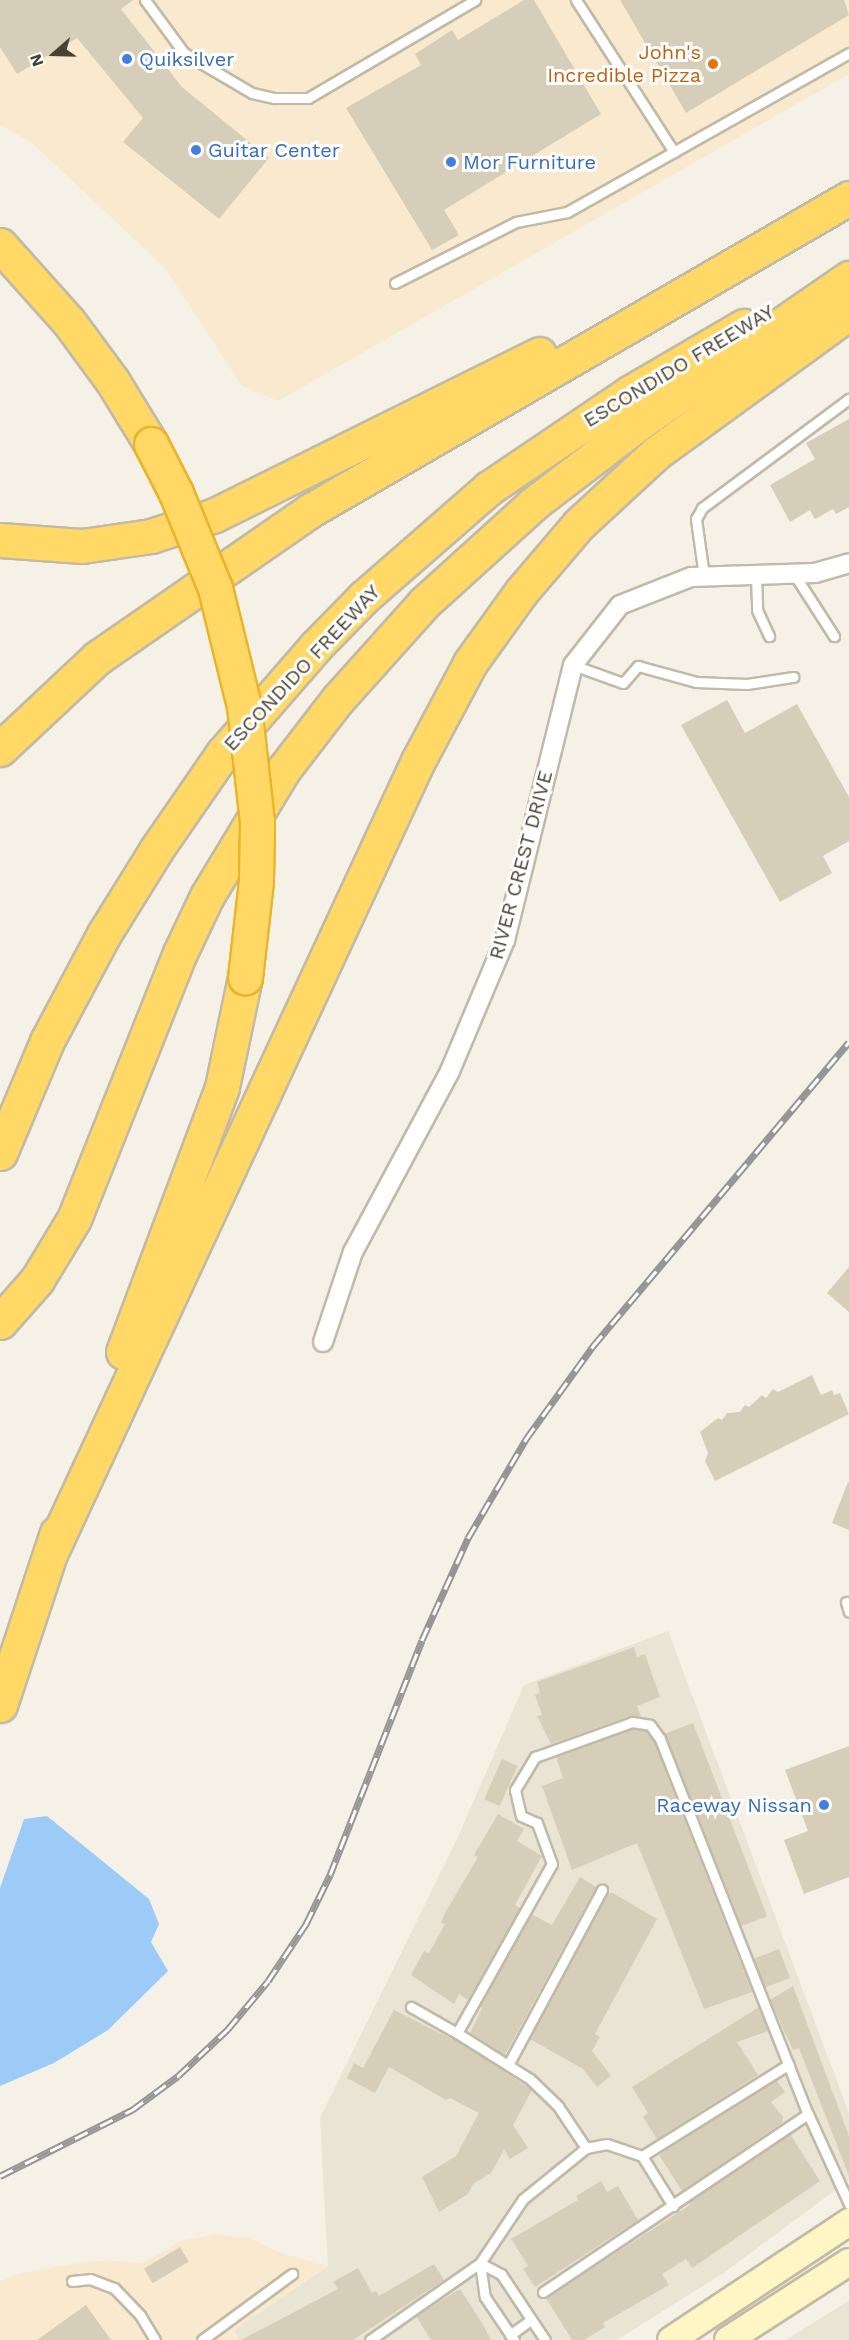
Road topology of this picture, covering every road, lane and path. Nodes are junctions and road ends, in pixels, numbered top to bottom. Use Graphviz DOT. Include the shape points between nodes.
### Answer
graph roads {
  1 [pos="145,0"];
  2 [pos="475,0"];
  3 [pos="576,0"];
  4 [pos="849,53"];
  5 [pos="674,152"];
  6 [pos="848,199"];
  7 [pos="0,245"];
  8 [pos="849,266"];
  9 [pos="849,278"];
  10 [pos="395,283"];
  11 [pos="849,314"];
  12 [pos="849,399"];
  13 [pos="0,540"];
  14 [pos="849,563"];
  15 [pos="794,574"];
  16 [pos="756,575"];
  17 [pos="704,576"];
  18 [pos="769,636"];
  19 [pos="834,636"];
  20 [pos="573,665"];
  21 [pos="793,677"];
  22 [pos="0,749"];
  23 [pos="0,1153"];
  24 [pos="9,1312"];
  25 [pos="324,1342"];
  26 [pos="50,1554"];
  27 [pos="0,1705"];
  28 [pos="602,1890"];
  29 [pos="411,2007"];
  30 [pos="457,2032"];
  31 [pos="789,2064"];
  32 [pos="508,2065"];
  33 [pos="808,2114"];
  34 [pos="586,2148"];
  35 [pos="642,2156"];
  36 [pos="849,2204"];
  37 [pos="673,2206"];
  38 [pos="849,2222"];
  39 [pos="849,2262"];
  40 [pos="480,2263"];
  41 [pos="292,2274"];
  42 [pos="72,2281"];
  43 [pos="543,2292"];
  44 [pos="531,2320"];
  45 [pos="384,2330"];
  46 [pos="512,2337"];
  47 [pos="155,2340"];
  48 [pos="202,2340"];
  49 [pos="370,2340"];
  50 [pos="390,2340"];
  51 [pos="544,2340"];
  52 [pos="671,2340"];
  53 [pos="728,2340"];
  1 -- 2 [label="lane" via="184,53 252,93 274,98 308,98"];
  3 -- 5 [label="lane"];
  4 -- 5 [label="lane"];
  5 -- 10 [label="lane" via="567,212 516,222"];
  6 -- 13 [label="highway" via="215,515 151,536 82,546"];
  6 -- 22 [label="highway" via="311,510 97,658"];
  7 -- 26 [label="highway, bridge" via="69,322 113,382 176,493 215,588 244,706 257,822 256,880 245,977 222,1087"];
  8 -- 23 [label="highway, ESCONDIDO FREEWAY" via="553,441 433,534 316,646 223,753 156,850 104,934 47,1041"];
  9 -- 24 [label="highway" via="646,418 533,504 417,610 338,699 284,769 207,896 180,953 74,1219 38,1280"];
  11 -- 26 [label="highway" via="656,453 579,524 521,592 470,663 418,761"];
  12 -- 17 [label="lane" via="702,508 696,519"];
  14 -- 15 [label="street, RIVER CREST DRIVE"];
  15 -- 16 [label="street, RIVER CREST DRIVE"];
  15 -- 19 [label="lane"];
  16 -- 17 [label="street, RIVER CREST DRIVE"];
  16 -- 18 [label="lane" via="757,610"];
  17 -- 20 [label="street, RIVER CREST DRIVE" via="691,577 620,605"];
  20 -- 21 [label="lane" via="623,683 638,666 696,682 747,684"];
  20 -- 25 [label="street, RIVER CREST DRIVE" via="505,940 450,1071 353,1252"];
  26 -- 27 [label="highway"];
  28 -- 32 [label="lane"];
  29 -- 30 [label="lane"];
  30 -- 31 [label="lane" via="552,1864 537,1823 521,1816 515,1790 535,1757 632,1722 650,1725 660,1739"];
  30 -- 32 [label="lane"];
  31 -- 33 [label="lane"];
  31 -- 35 [label="lane"];
  32 -- 34 [label="lane" via="530,2079 558,2106"];
  33 -- 36 [label="lane"];
  33 -- 37 [label="lane"];
  34 -- 35 [label="lane" via="607,2144"];
  34 -- 40 [label="lane" via="523,2199"];
  35 -- 37 [label="lane"];
  37 -- 43 [label="lane"];
  38 -- 52 [label="main road"];
  39 -- 53 [label="main road"];
  40 -- 44 [label="lane" via="501,2274"];
  40 -- 45 [label="lane"];
  40 -- 46 [label="lane" via="485,2297"];
  41 -- 48 [label="lane"];
  42 -- 47 [label="lane" via="90,2279 114,2288 140,2315"];
  44 -- 46 [label="lane"];
  44 -- 51 [label="lane"];
  45 -- 49 [label="lane"];
  45 -- 50 [label="lane"];
}
